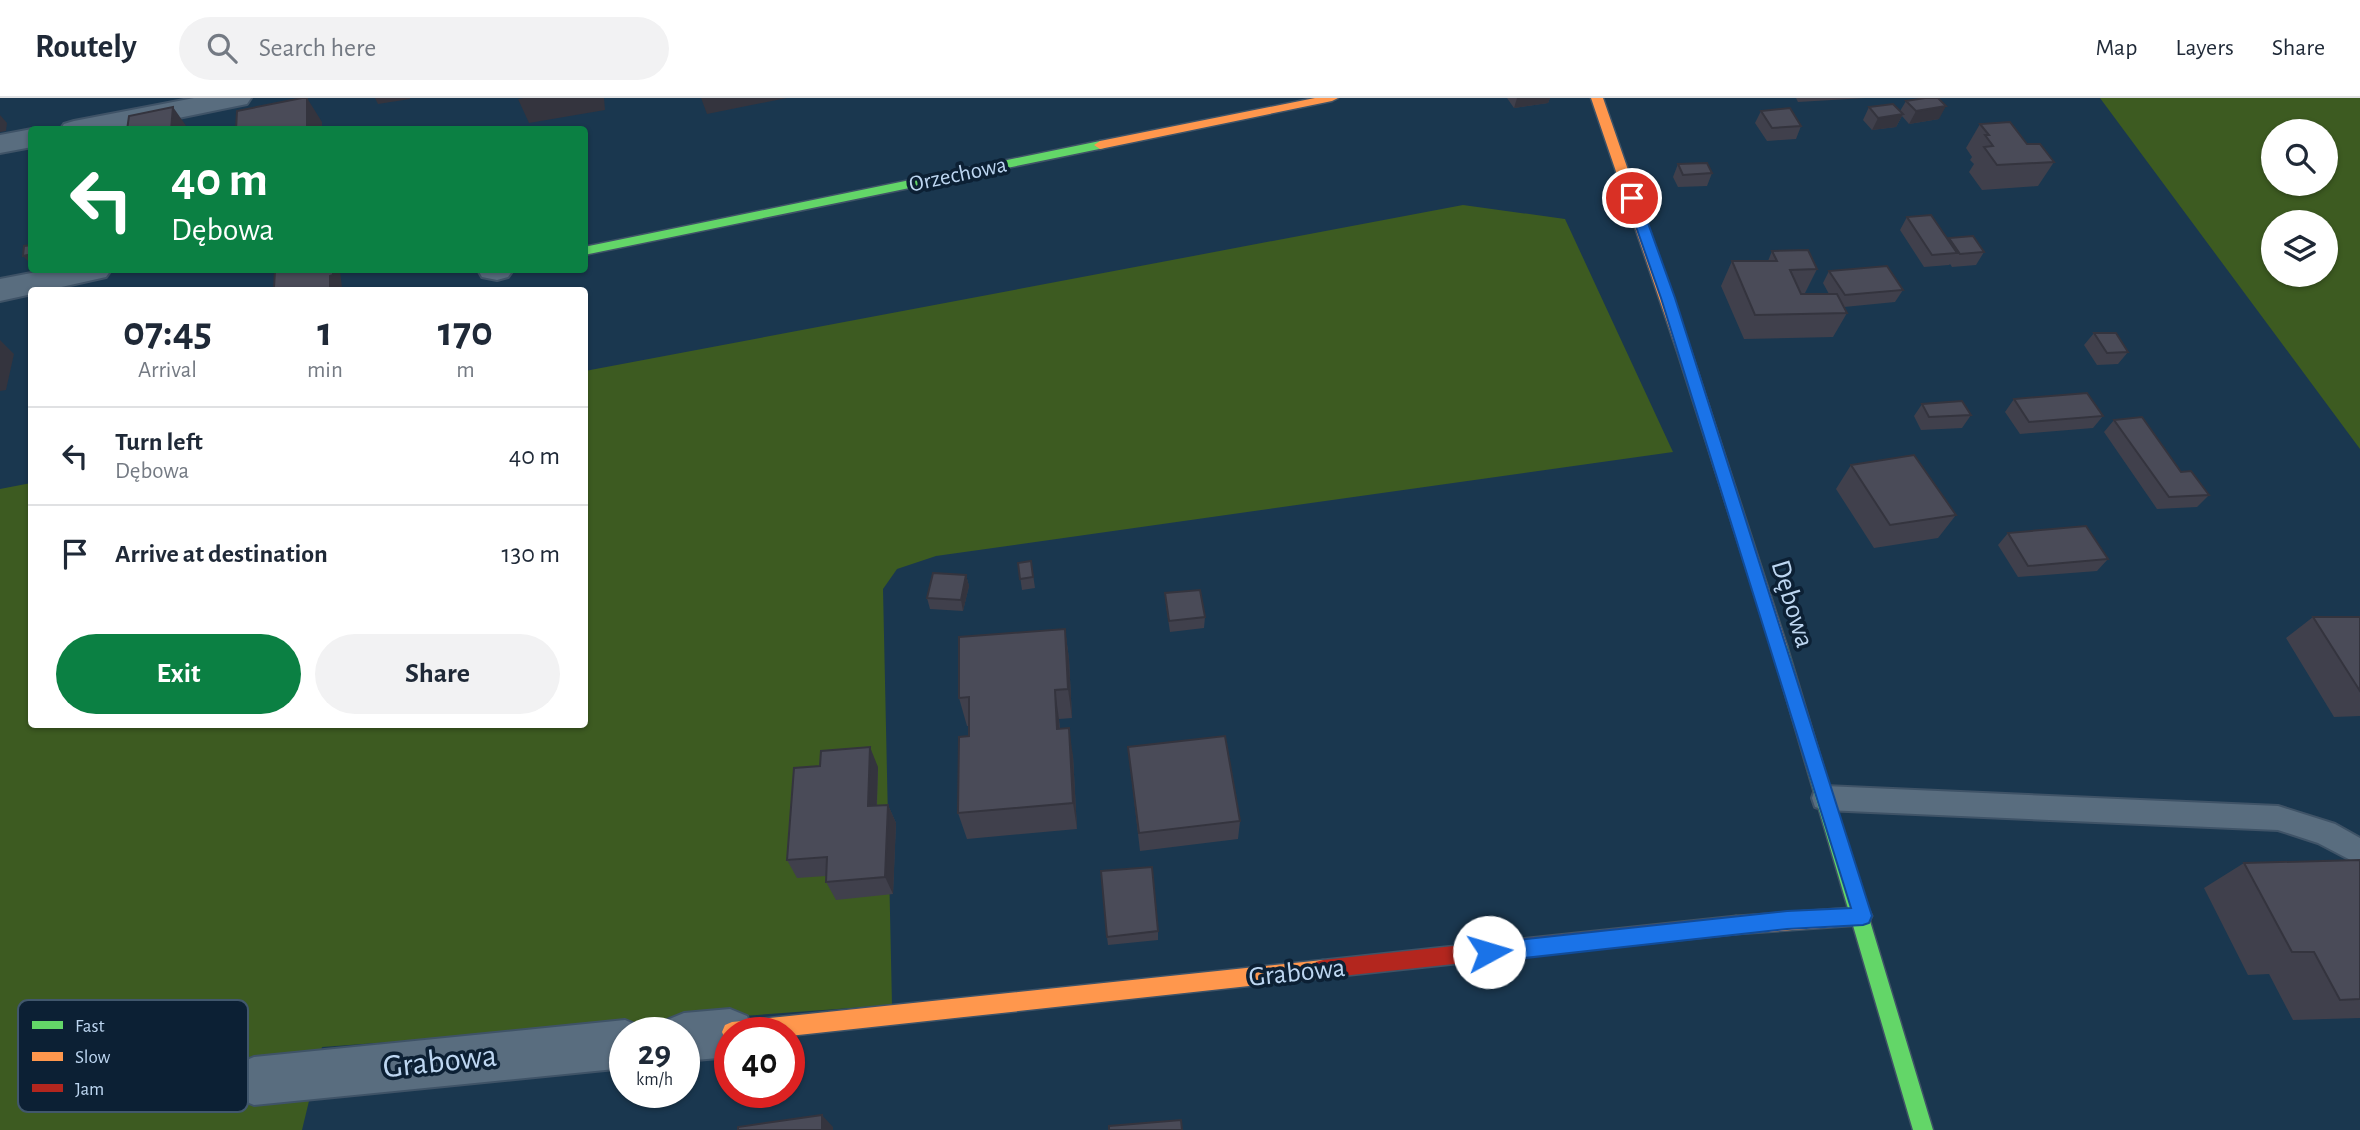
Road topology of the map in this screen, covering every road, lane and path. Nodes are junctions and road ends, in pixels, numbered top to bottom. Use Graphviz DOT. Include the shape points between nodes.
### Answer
graph roads {
  1 [pos="237,98"];
  2 [pos="1332,98"];
  3 [pos="1597,98"];
  4 [pos="94,126"];
  5 [pos="28,139"];
  6 [pos="0,144"];
  7 [pos="588,250"];
  8 [pos="81,273"];
  9 [pos="0,290"];
  10 [pos="1825,798"];
  11 [pos="2360,852"];
  12 [pos="1863,916"];
  13 [pos="805,1025"];
  14 [pos="609,1046"];
  15 [pos="254,1082"];
  16 [pos="1923,1130"];
  1 -- 4 [label="street"];
  2 -- 7 [label="street, Orzechowa"];
  3 -- 10 [label="street, Dębowa" via="1668,298"];
  5 -- 6 [label="street"];
  8 -- 9 [label="street"];
  10 -- 11 [label="lane" via="2278,818 2325,833"];
  10 -- 12 [label="street, Dębowa"];
  12 -- 13 [label="street, Grabowa" via="1787,920"];
  12 -- 16 [label="street, Dębowa"];
  14 -- 15 [label="street, Grabowa"];
}
